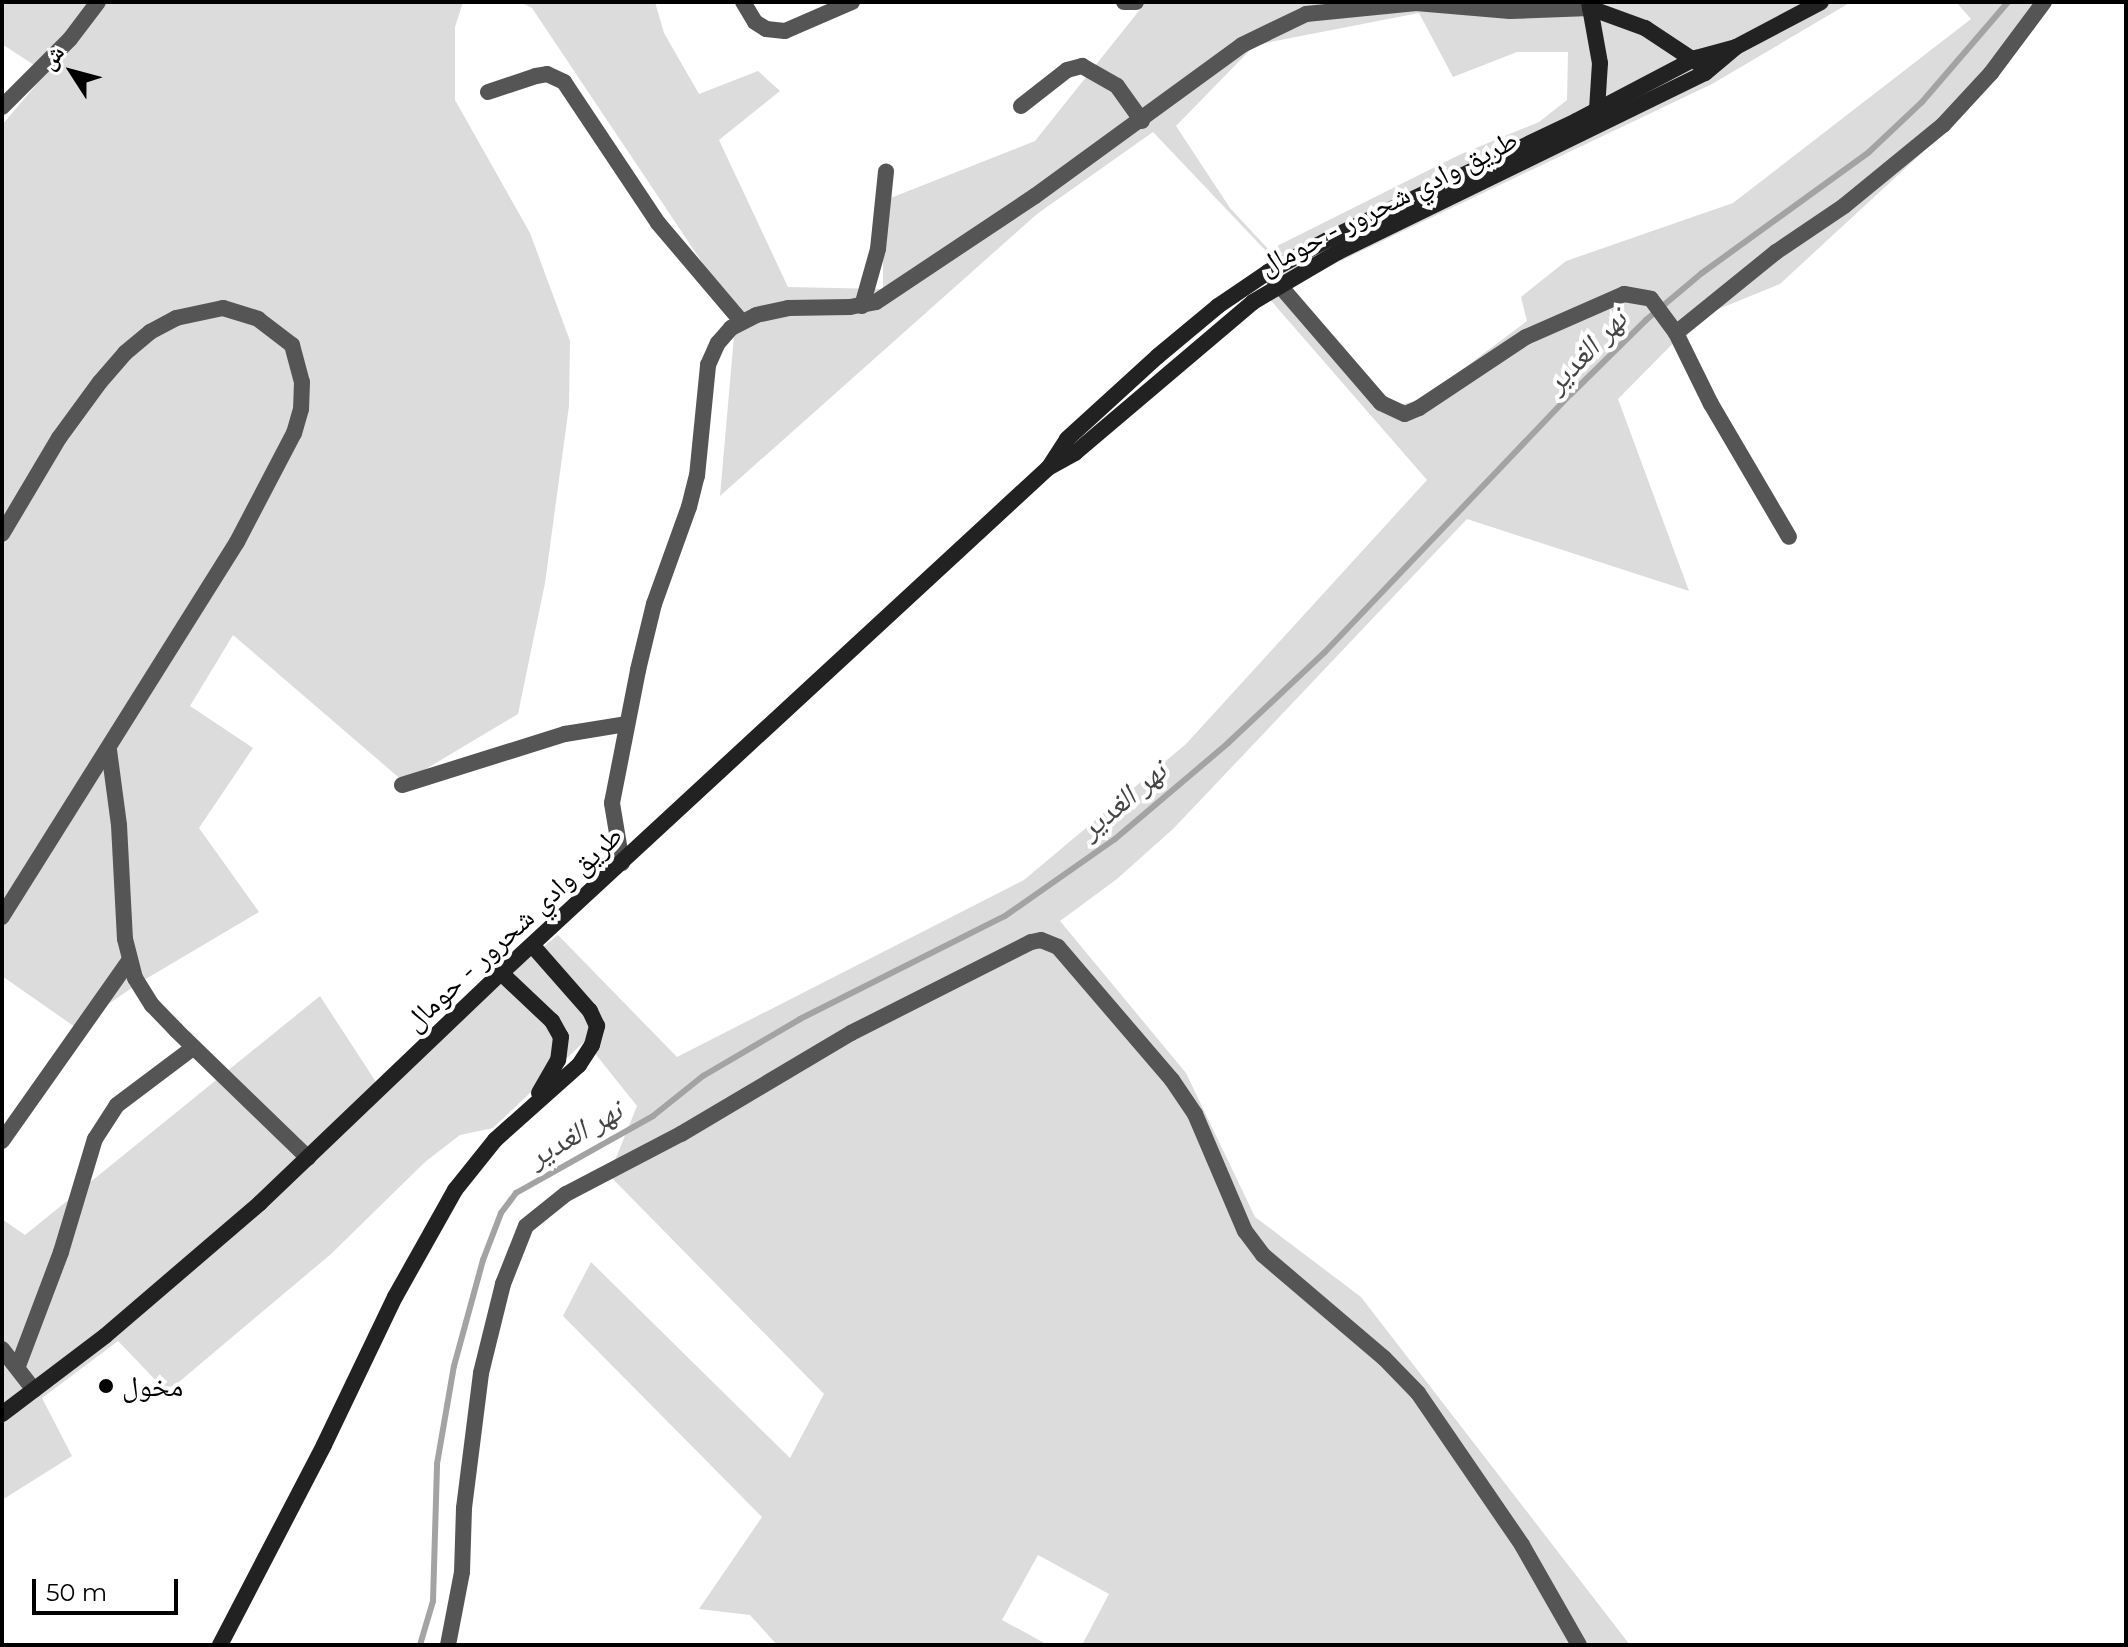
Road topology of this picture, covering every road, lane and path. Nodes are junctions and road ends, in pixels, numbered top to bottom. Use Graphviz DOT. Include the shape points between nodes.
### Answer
graph roads {
  1 [pos="98,2"];
  2 [pos="743,2"];
  3 [pos="852,2"];
  4 [pos="1124,2"];
  5 [pos="1136,2"];
  6 [pos="1821,2"];
  7 [pos="2044,2"];
  8 [pos="1589,5"];
  9 [pos="1700,66"];
  10 [pos="488,92"];
  11 [pos="1021,106"];
  12 [pos="2,107"];
  13 [pos="1597,109"];
  14 [pos="1142,121"];
  15 [pos="1547,142"];
  16 [pos="886,171"];
  17 [pos="1273,278"];
  18 [pos="862,306"];
  19 [pos="741,321"];
  20 [pos="1674,329"];
  21 [pos="1158,356"];
  22 [pos="1170,371"];
  23 [pos="1048,468"];
  24 [pos="2,534"];
  25 [pos="1789,537"];
  26 [pos="627,724"];
  27 [pos="109,750"];
  28 [pos="402,785"];
  29 [pos="622,863"];
  30 [pos="2,917"];
  31 [pos="532,945"];
  32 [pos="129,961"];
  33 [pos="501,973"];
  34 [pos="193,1048"];
  35 [pos="529,1109"];
  36 [pos="2,1141"];
  37 [pos="308,1158"];
  38 [pos="2,1349"];
  39 [pos="18,1366"];
  40 [pos="34,1390"];
  41 [pos="2,1414"];
  42 [pos="220,1645"];
  43 [pos="448,1645"];
  44 [pos="1579,1645"];
  1 -- 12 [label="street" via="70,39"];
  2 -- 3 [label="street" via="755,22 785,31"];
  4 -- 5 [label="street"];
  6 -- 9 [label="main road, طريق وادي شحرور - حومال"];
  7 -- 20 [label="street" via="1991,73 1943,125 1844,206"];
  8 -- 9 [label="main road" via="1645,28"];
  8 -- 13 [label="main road" via="1600,63"];
  8 -- 14 [label="street" via="1510,11 1416,3 1306,14 1242,45"];
  9 -- 13 [label="main road, طريق وادي شحرور - حومال"];
  9 -- 15 [label="main road, طريق وادي شحرور - حومال"];
  10 -- 19 [label="street" via="536,76 557,76 564,82 658,223"];
  11 -- 14 [label="street" via="1067,70 1082,66 1117,86"];
  13 -- 15 [label="main road, طريق وادي شحرور - حومال"];
  14 -- 18 [label="street" via="914,278"];
  15 -- 17 [label="main road, طريق وادي شحرور - حومال"];
  16 -- 18 [label="street" via="878,249"];
  17 -- 20 [label="street" via="1381,403 1405,414 1526,337 1624,294 1651,299"];
  17 -- 21 [label="main road, طريق وادي شحرور - حومال" via="1218,306"];
  17 -- 22 [label="main road, طريق وادي شحرور - حومال"];
  18 -- 19 [label="street" via="788,308"];
  19 -- 26 [label="street" via="718,343 708,365 697,476 654,604"];
  20 -- 25 [label="street"];
  21 -- 22 [label="main road"];
  21 -- 23 [label="main road, طريق وادي شحرور - حومال" via="1067,439"];
  22 -- 23 [label="main road, طريق وادي شحرور - حومال" via="1075,453"];
  23 -- 29 [label="main road, طريق وادي شحرور - حومال"];
  24 -- 27 [label="street" via="59,438 100,382 150,332 176,318 223,308 258,319 292,345 302,382 294,433 237,542"];
  26 -- 28 [label="street" via="565,734"];
  26 -- 29 [label="street" via="612,803"];
  27 -- 30 [label="street"];
  27 -- 32 [label="street"];
  29 -- 31 [label="main road, طريق وادي شحرور - حومال"];
  31 -- 33 [label="main road, طريق وادي شحرور - حومال"];
  31 -- 35 [label="main road" via="580,998 597,1026 579,1065"];
  32 -- 34 [label="street" via="152,1005"];
  32 -- 36 [label="street"];
  33 -- 35 [label="main road" via="552,1021 561,1037 554,1068"];
  33 -- 37 [label="main road, طريق وادي شحرور - حومال"];
  34 -- 37 [label="street"];
  34 -- 39 [label="street" via="117,1105 95,1139 61,1252"];
  35 -- 42 [label="main road" via="471,1168 431,1230"];
  37 -- 40 [label="main road, طريق وادي شحرور - حومال" via="184,1270"];
  38 -- 39 [label="street"];
  39 -- 40 [label="street"];
  40 -- 41 [label="main road, طريق وادي شحرور - حومال"];
  43 -- 44 [label="street" via="462,1572 464,1508 481,1373 503,1284 526,1226 566,1194 681,1134 851,1033 1041,940 1058,947 1172,1080 1195,1114 1245,1231 1263,1255 1418,1393 1522,1545"];
}
